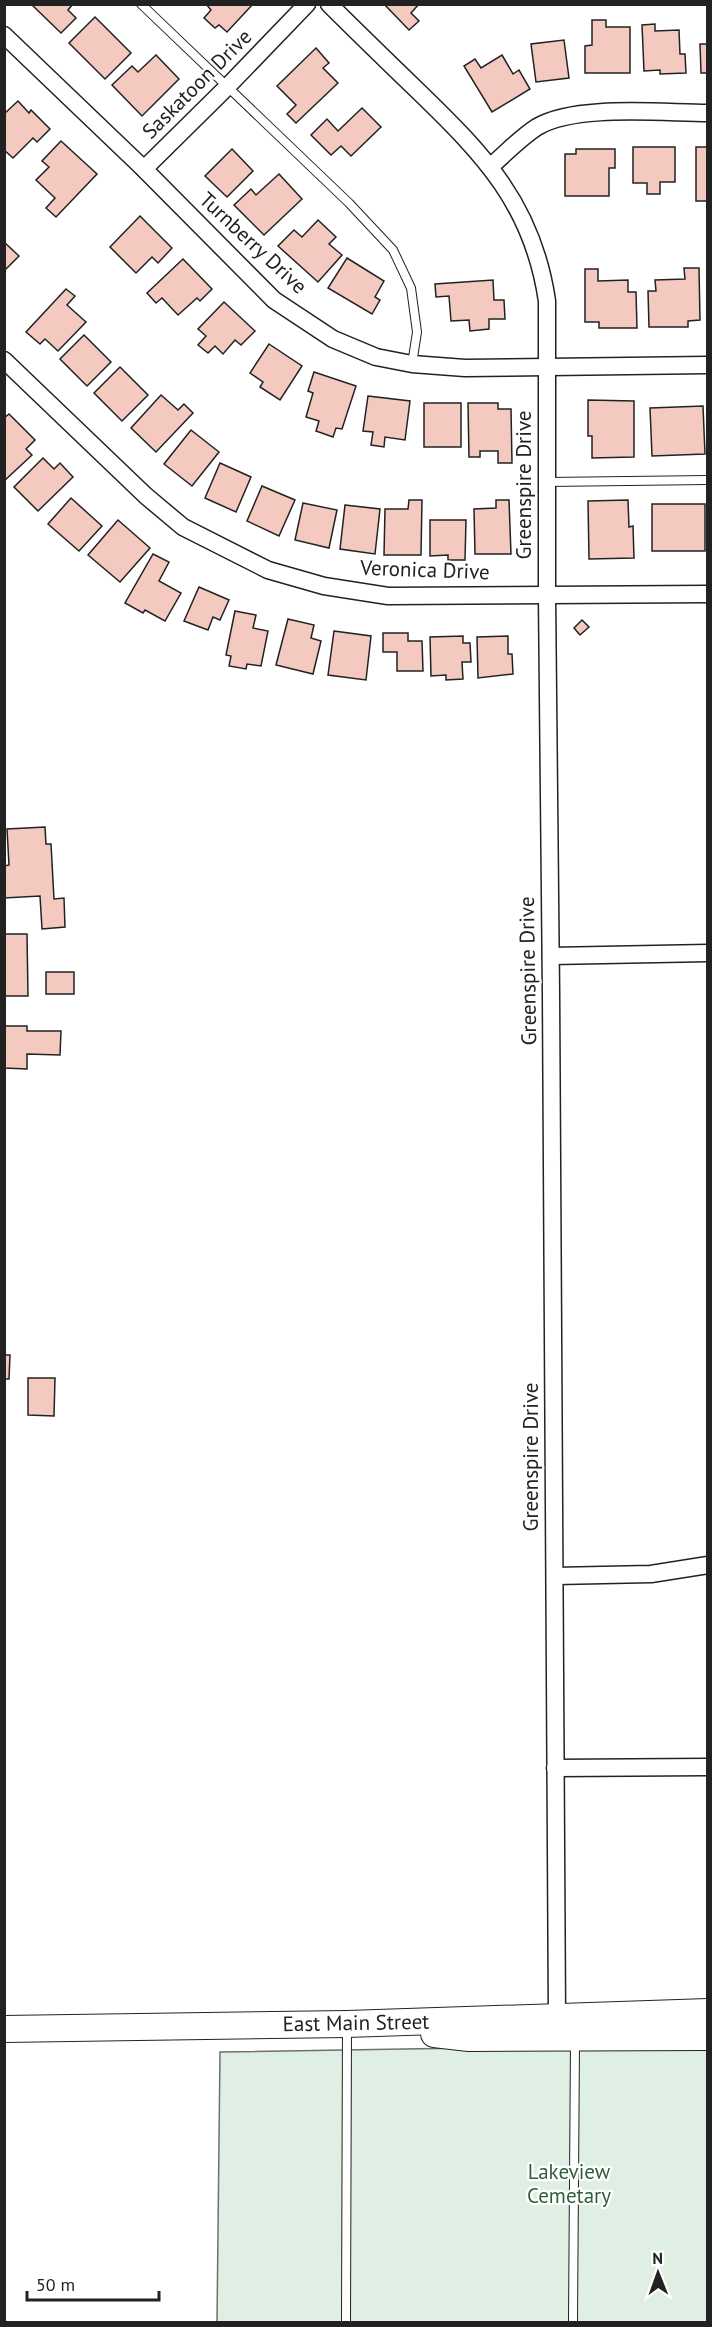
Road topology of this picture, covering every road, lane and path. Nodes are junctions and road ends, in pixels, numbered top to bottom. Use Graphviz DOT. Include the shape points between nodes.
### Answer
graph roads {
  1 [pos="141,4"];
  2 [pos="306,4"];
  3 [pos="329,4"];
  4 [pos="4,35"];
  5 [pos="228,87"];
  6 [pos="708,113"];
  7 [pos="491,166"];
  8 [pos="144,170"];
  9 [pos="4,360"];
  10 [pos="412,364"];
  11 [pos="708,365"];
  12 [pos="546,367"];
  13 [pos="708,480"];
  14 [pos="547,482"];
  15 [pos="708,594"];
  16 [pos="547,596"];
  17 [pos="708,953"];
  18 [pos="551,956"];
  19 [pos="708,1565"];
  20 [pos="555,1576"];
  21 [pos="708,1767"];
  22 [pos="555,1768"];
  23 [pos="708,2012"];
  24 [pos="347,2024"];
  25 [pos="569,2024"];
  26 [pos="4,2029"];
  27 [pos="708,2037"];
  28 [pos="345,2322"];
  29 [pos="573,2322"];
  1 -- 5 [label="lane"];
  2 -- 5 [label="street, Saskatoon Drive"];
  3 -- 7 [label="street, Greenspire Drive"];
  4 -- 8 [label="street, Turnberry Drive"];
  5 -- 8 [label="street, Saskatoon Drive"];
  5 -- 10 [label="lane" via="393,250 411,288 417,332"];
  6 -- 7 [label="street" via="585,113 559,118 538,127"];
  7 -- 12 [label="street, Greenspire Drive" via="528,230 543,272 547,301"];
  8 -- 10 [label="street, Turnberry Drive" via="274,300 333,339 376,357"];
  9 -- 16 [label="street, Veronica Drive" via="183,527 268,570 324,586 388,596"];
  10 -- 12 [label="street, Turnberry Drive"];
  11 -- 12 [label="street, Turnberry Drive"];
  12 -- 14 [label="street, Greenspire Drive"];
  13 -- 14 [label="lane"];
  14 -- 16 [label="street, Greenspire Drive"];
  15 -- 16 [label="street, Veronica Drive"];
  16 -- 18 [label="street, Greenspire Drive"];
  17 -- 18 [label="street"];
  18 -- 20 [label="street, Greenspire Drive"];
  19 -- 20 [label="street" via="651,1574"];
  20 -- 22 [label="street, Greenspire Drive"];
  21 -- 22 [label="street"];
  22 -- 25 [label="street, Greenspire Drive"];
  23 -- 25 [label="main road"];
  24 -- 25 [label="main road, East Main Street" via="470,2038"];
  24 -- 26 [label="main road, East Main Street"];
  24 -- 28 [label="lane"];
  25 -- 27 [label="main road"];
  25 -- 29 [label="lane"];
}
